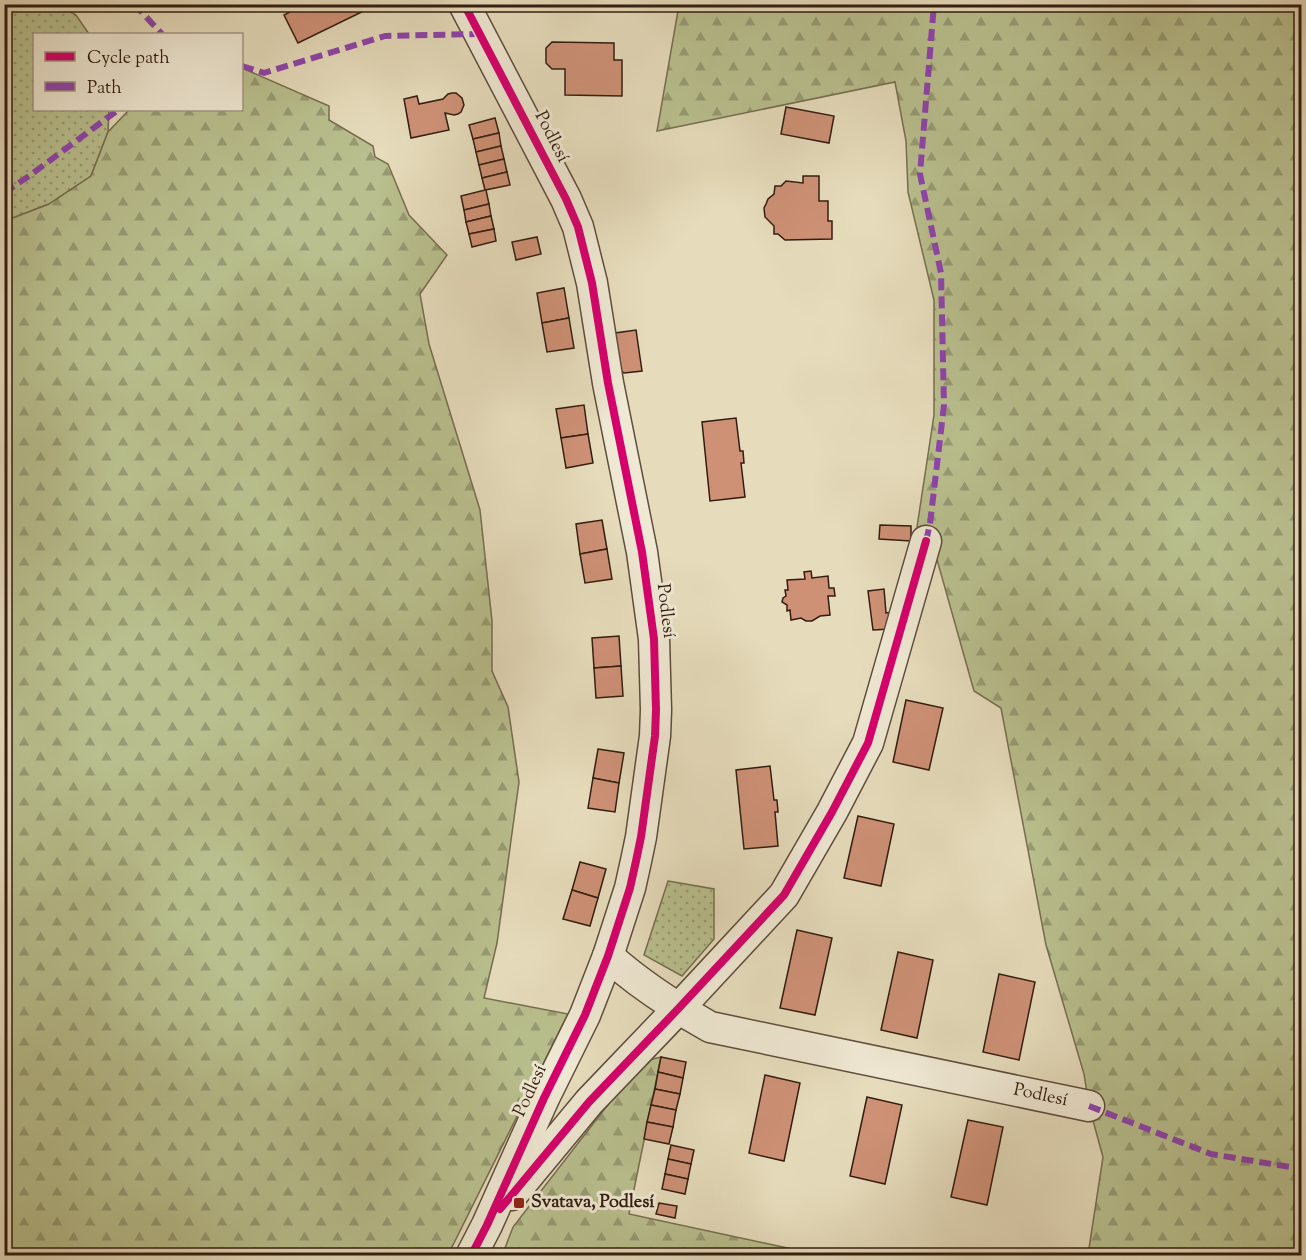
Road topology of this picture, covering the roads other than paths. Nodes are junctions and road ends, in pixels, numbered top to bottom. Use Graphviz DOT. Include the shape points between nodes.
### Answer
graph roads {
  1 [pos="464,4"];
  2 [pos="926,542"];
  3 [pos="608,956"];
  4 [pos="678,1009"];
  5 [pos="1089,1106"];
  6 [pos="487,1225"];
  7 [pos="471,1256"];
  8 [pos="483,1256"];
  1 -- 3 [label="street, Podlesí" via="578,227 592,283 650,604 655,736 636,861"];
  2 -- 4 [label="street, Podlesí" via="868,743 832,812 784,895"];
  3 -- 4 [label="street, Podlesí" via="628,975"];
  3 -- 6 [label="street, Podlesí" via="585,1015"];
  4 -- 5 [label="street, Podlesí" via="710,1027"];
  4 -- 6 [label="street, Podlesí" via="589,1102"];
  6 -- 7 [label="street, Podlesí"];
  6 -- 8 [label="street, Podlesí"];
}
